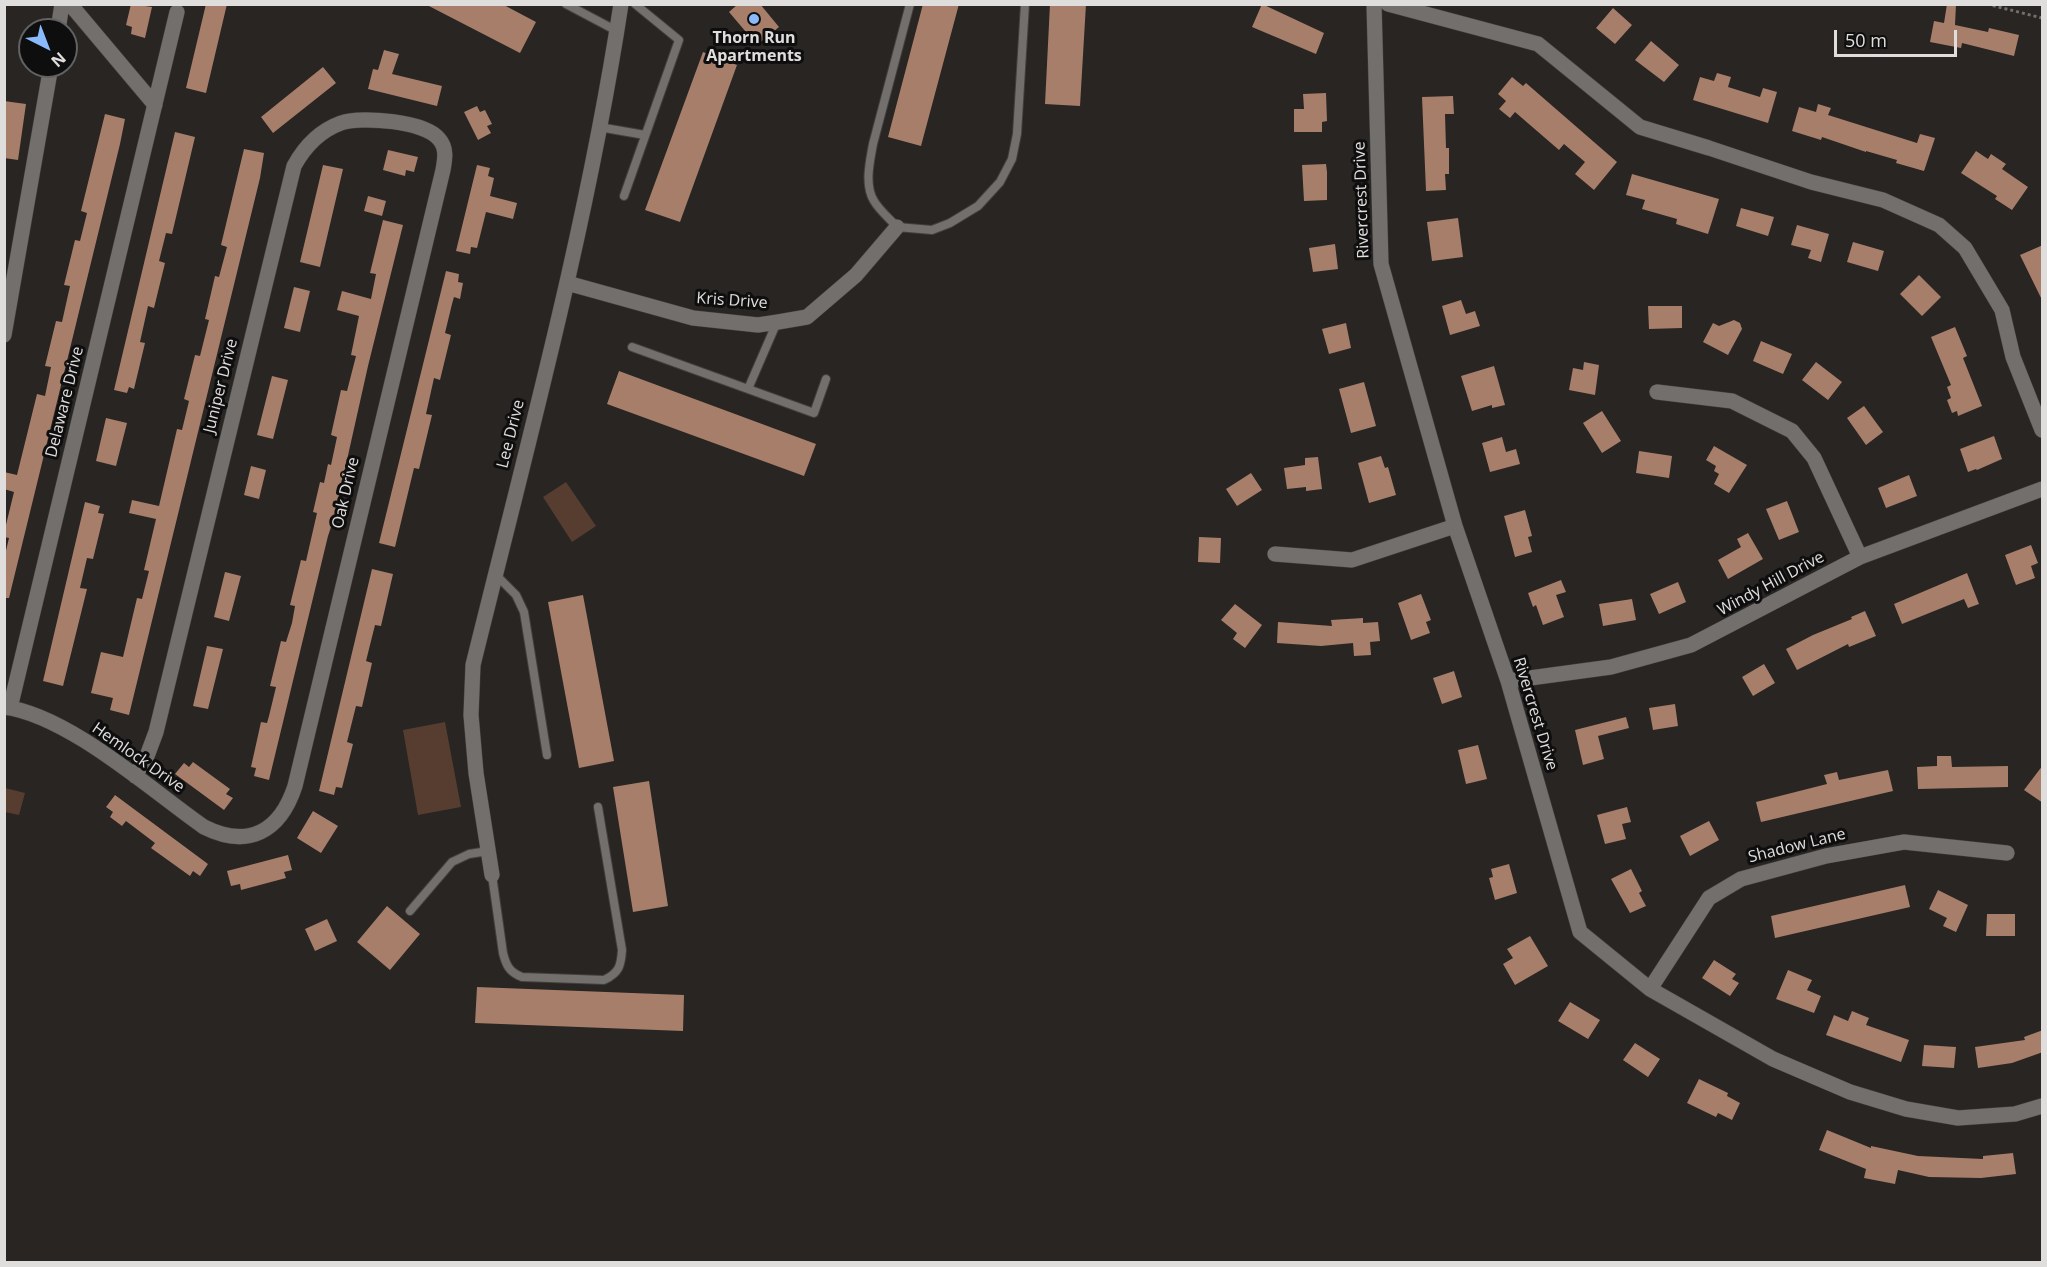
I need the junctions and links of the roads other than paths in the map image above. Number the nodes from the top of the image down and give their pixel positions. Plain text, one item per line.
1 (70, 4) edge
2 (566, 4) edge
3 (621, 4) edge
4 (635, 4) edge
5 (910, 4) edge
6 (1025, 4) edge
7 (1374, 4) edge
8 (1388, 4) edge
9 (177, 12) dead end
10 (617, 31) junction
11 (49, 78) edge
12 (155, 105) junction
13 (599, 127) junction
14 (645, 135) junction
15 (440, 139) joint
16 (624, 196) dead end
17 (897, 227) junction
18 (567, 283) junction
19 (778, 322) junction
20 (4, 335) edge
21 (632, 347) dead end
22 (826, 379) dead end
23 (748, 389) junction
24 (1657, 392) dead end
25 (2043, 430) edge
26 (2043, 489) edge
27 (1455, 526) junction
28 (1275, 554) dead end
29 (1860, 557) junction
30 (495, 574) junction
31 (1508, 681) junction
32 (7, 707) edge
33 (547, 754) dead end
34 (135, 776) junction
35 (598, 807) dead end
36 (249, 836) joint
37 (488, 851) junction
38 (2007, 853) dead end
39 (492, 875) joint
40 (410, 911) dead end
41 (1650, 989) junction
42 (2043, 1106) edge

1 - 12 street
2 - 10 lane
3 - 10 street, Lee Drive
4 - 14 lane
5 - 17 lane
6 - 17 lane
7 - 27 street, Rivercrest Drive
8 - 25 street
9 - 12 street, Delaware Drive
10 - 13 street, Lee Drive
11 - 20 street
12 - 32 street, Delaware Drive
13 - 14 lane
13 - 18 street, Lee Drive
14 - 16 lane
15 - 34 street, Juniper Drive
15 - 36 street, Oak Drive
17 - 19 street, Kris Drive
18 - 19 street, Kris Drive
18 - 30 street, Lee Drive
19 - 23 lane
21 - 23 lane
22 - 23 lane
24 - 29 street
26 - 29 street, Windy Hill Drive
27 - 28 street
27 - 31 street, Rivercrest Drive
29 - 31 street, Windy Hill Drive
30 - 33 lane
30 - 37 street, Lee Drive
31 - 41 street, Rivercrest Drive
32 - 34 street, Hemlock Drive
34 - 36 street, Hemlock Drive
35 - 39 lane
37 - 39 street, Lee Drive
37 - 40 lane
38 - 41 street, Shadow Lane
41 - 42 street, Rivercrest Drive

